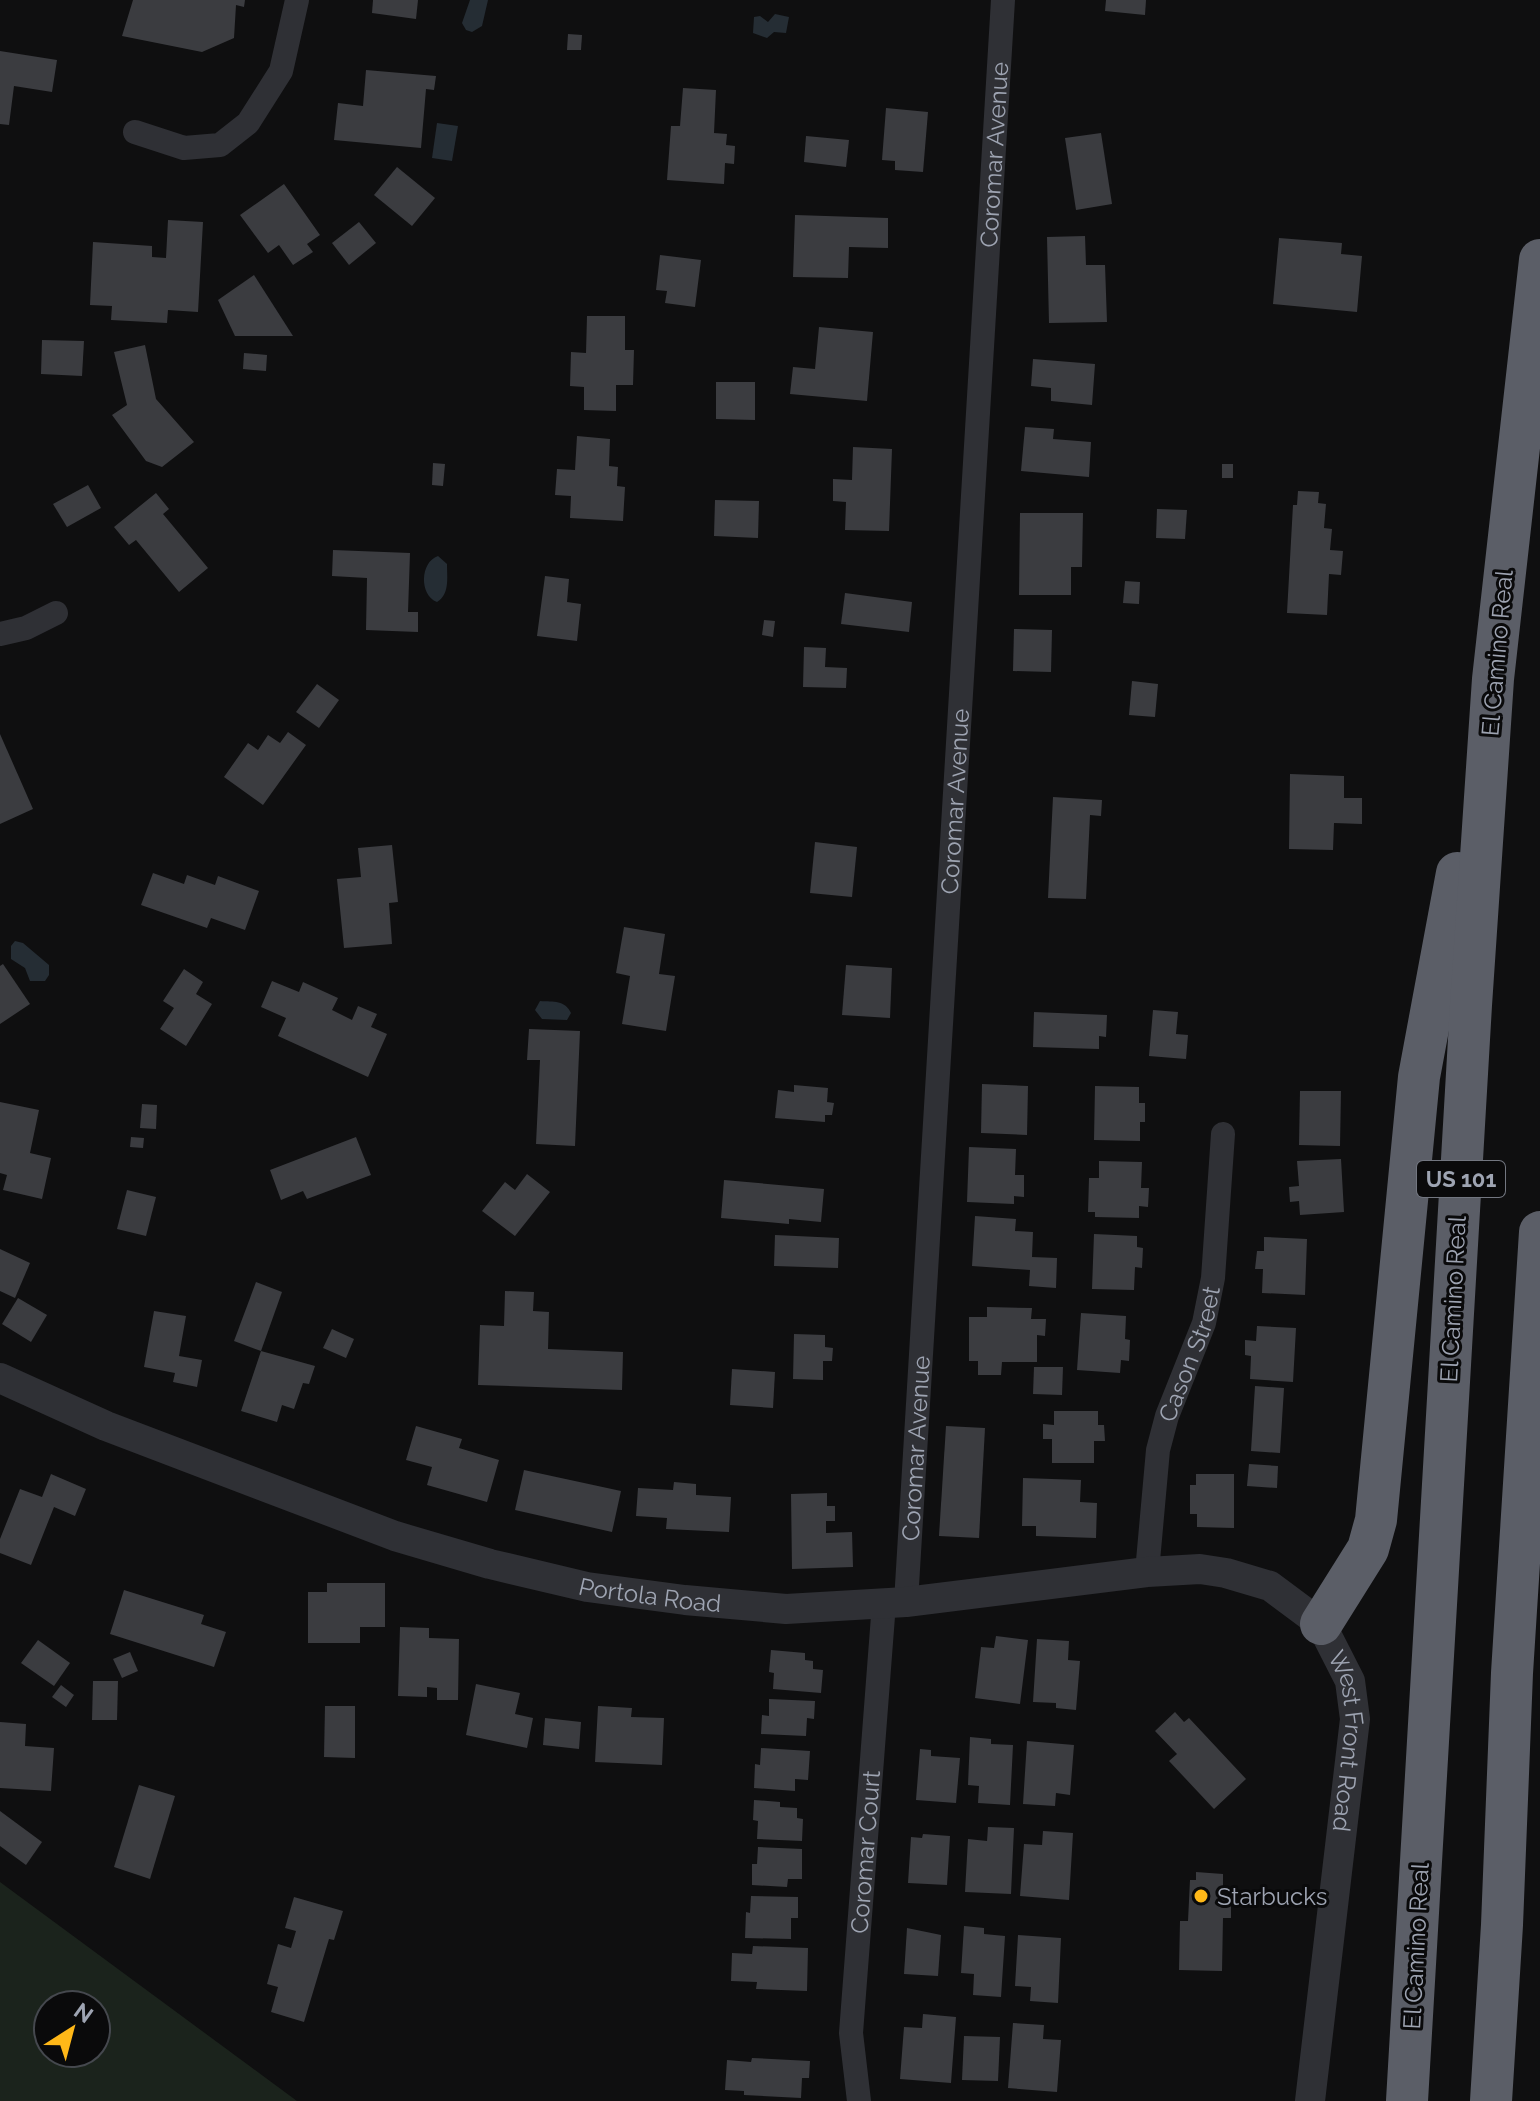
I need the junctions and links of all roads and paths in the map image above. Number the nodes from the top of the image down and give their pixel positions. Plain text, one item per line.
1 (297, 0) edge
2 (1003, 0) edge
3 (135, 132) dead end
4 (1540, 260) edge
5 (56, 613) dead end
6 (0, 634) edge
7 (1493, 679) junction
8 (1223, 1134) dead end
9 (1540, 1232) edge
10 (0, 1378) edge
11 (1147, 1572) junction
12 (895, 1602) junction
13 (1321, 1624) junction
14 (1502, 1925) junction
15 (859, 2101) edge
16 (1310, 2101) edge
17 (1407, 2101) edge
18 (1491, 2101) edge
19 (1508, 2101) edge

1 - 3 street
2 - 12 street, Coromar Avenue
4 - 7 highway, El Camino Real / US 101
5 - 6 street
7 - 13 highway
7 - 17 highway, El Camino Real / US 101
8 - 11 street, Cason Street
9 - 14 highway
10 - 12 street, Portola Road
11 - 12 street, Portola Road
11 - 13 street, Portola Road
12 - 15 street, Coromar Court
13 - 16 street, West Front Road
14 - 18 highway
14 - 19 highway

